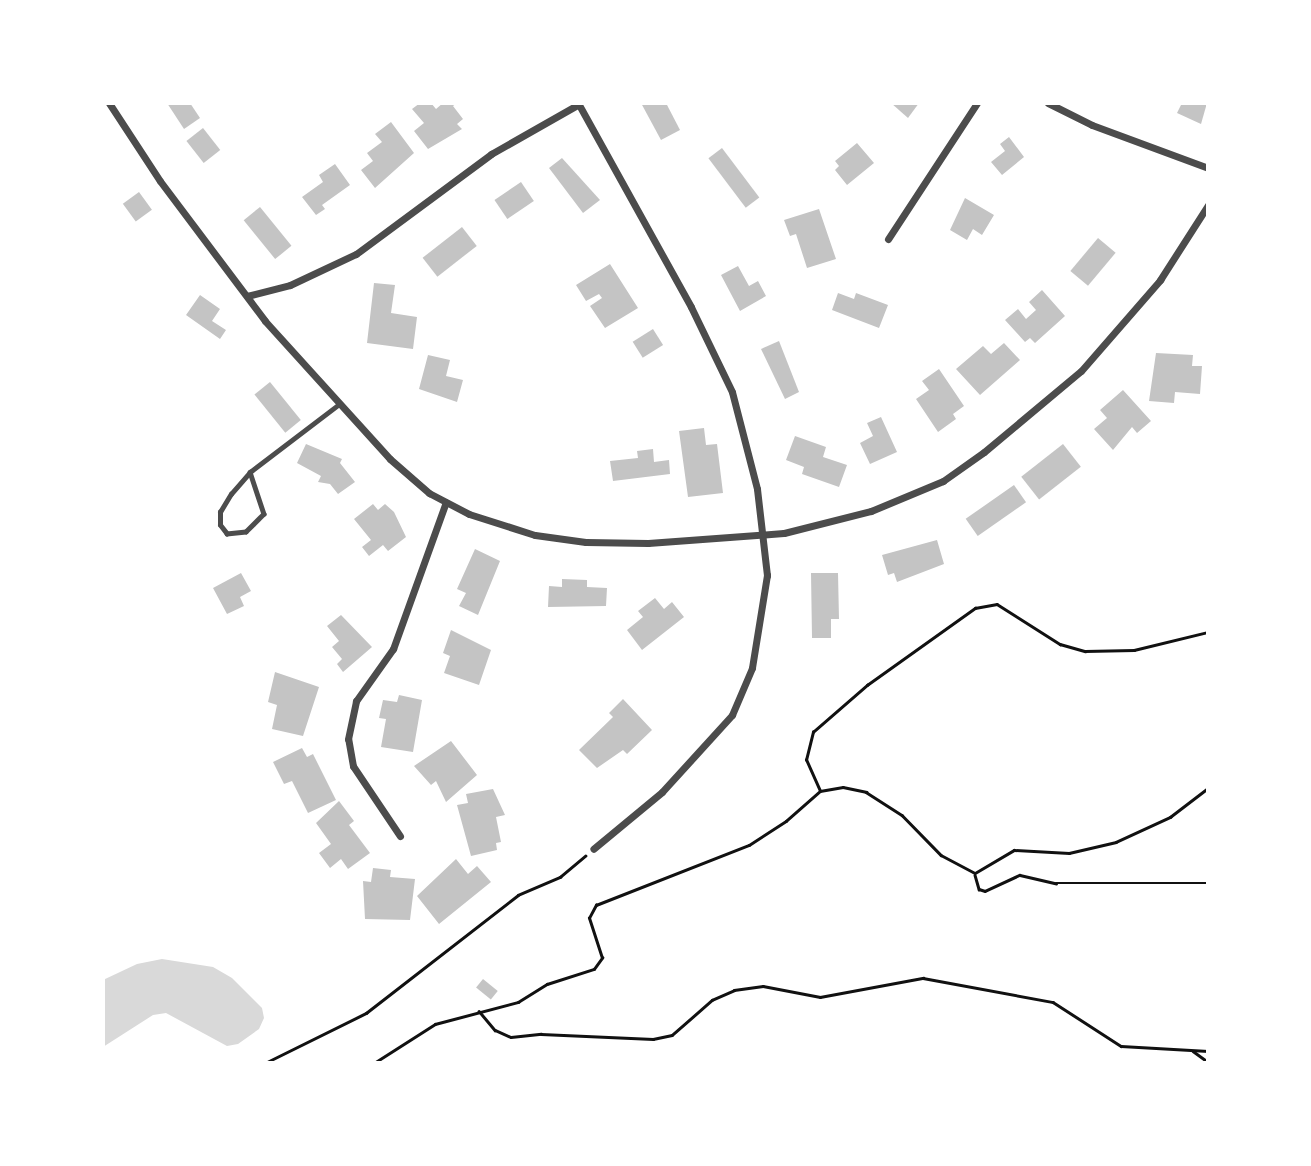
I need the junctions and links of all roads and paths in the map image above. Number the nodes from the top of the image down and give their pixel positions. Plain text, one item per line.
1 (109, 103) edge
2 (977, 103) edge
3 (1048, 103) edge
4 (578, 104) edge
5 (1208, 168) edge
6 (1208, 205) edge
7 (888, 239) dead end
8 (247, 296) junction
9 (338, 405) junction
10 (250, 472) junction
11 (446, 502) junction
12 (764, 535) junction
13 (1208, 632) edge
14 (1208, 788) edge
15 (820, 791) junction
16 (400, 835) dead end
17 (593, 849) joint
18 (975, 873) junction
19 (1208, 883) edge
20 (479, 1011) junction
21 (1194, 1051) junction
22 (1208, 1051) edge
23 (1208, 1062) edge
24 (265, 1063) edge
25 (373, 1063) edge

1 - 8 street
2 - 7 street
3 - 5 street
4 - 8 street
4 - 12 street
6 - 12 street
8 - 9 street
9 - 10 lane
9 - 11 street
10 - 10 lane
11 - 12 street
11 - 16 street
12 - 17 street
13 - 15 path
14 - 18 path
15 - 18 path
15 - 20 path
17 - 24 path
18 - 19 path
20 - 21 path
20 - 25 path
21 - 22 path
21 - 23 path

